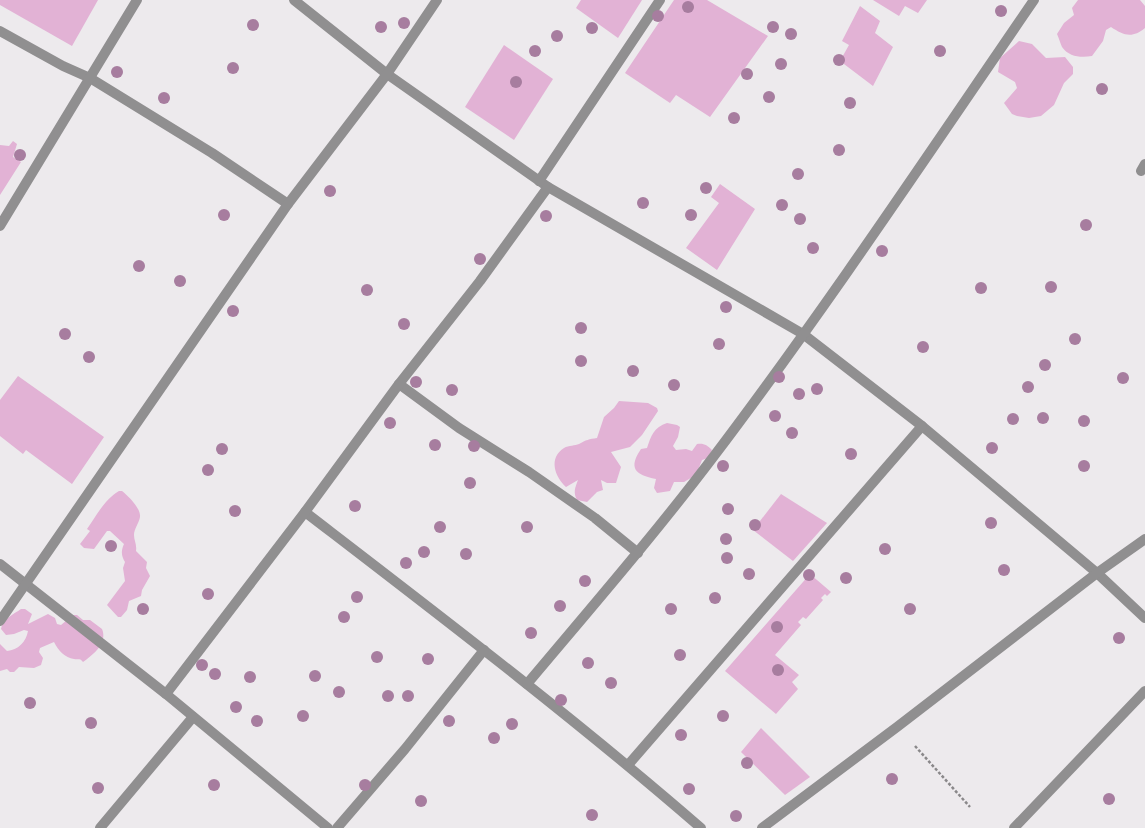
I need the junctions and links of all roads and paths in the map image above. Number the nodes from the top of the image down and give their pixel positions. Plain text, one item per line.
1 (137, 0) edge
2 (294, 0) edge
3 (437, 0) edge
4 (660, 0) edge
5 (1034, 0) edge
6 (0, 31) edge
7 (387, 74) junction
8 (90, 78) junction
9 (540, 181) junction
10 (548, 187) junction
11 (288, 204) junction
12 (0, 226) edge
13 (803, 334) junction
14 (399, 384) junction
15 (922, 426) junction
16 (305, 512) junction
17 (1145, 539) edge
18 (638, 553) junction
19 (0, 564) edge
20 (1097, 573) junction
21 (27, 584) junction
22 (1145, 618) edge
23 (0, 621) edge
24 (484, 650) junction
25 (527, 684) junction
26 (1145, 691) edge
27 (166, 694) junction
28 (193, 717) junction
29 (915, 746) dead end
30 (628, 765) junction
31 (970, 807) dead end
32 (100, 828) edge
33 (328, 828) edge
34 (337, 828) edge
35 (701, 828) edge
36 (762, 828) edge
37 (1014, 828) edge

1 - 8 street
2 - 7 street
3 - 7 street
4 - 9 street
5 - 13 street
6 - 8 street
7 - 9 street
7 - 11 street
8 - 11 street
8 - 12 street
9 - 10 street
10 - 13 street
10 - 14 street
11 - 21 street
13 - 15 street
13 - 18 street
14 - 16 street
14 - 18 street
15 - 20 street
15 - 30 street
16 - 24 street
16 - 27 street
17 - 20 street
18 - 25 street
19 - 21 street
20 - 22 street
20 - 36 street
21 - 23 street
21 - 27 street
24 - 25 street
24 - 34 street
25 - 30 street
26 - 37 street
27 - 28 street
28 - 32 street
28 - 33 street
29 - 31 path
30 - 35 street

